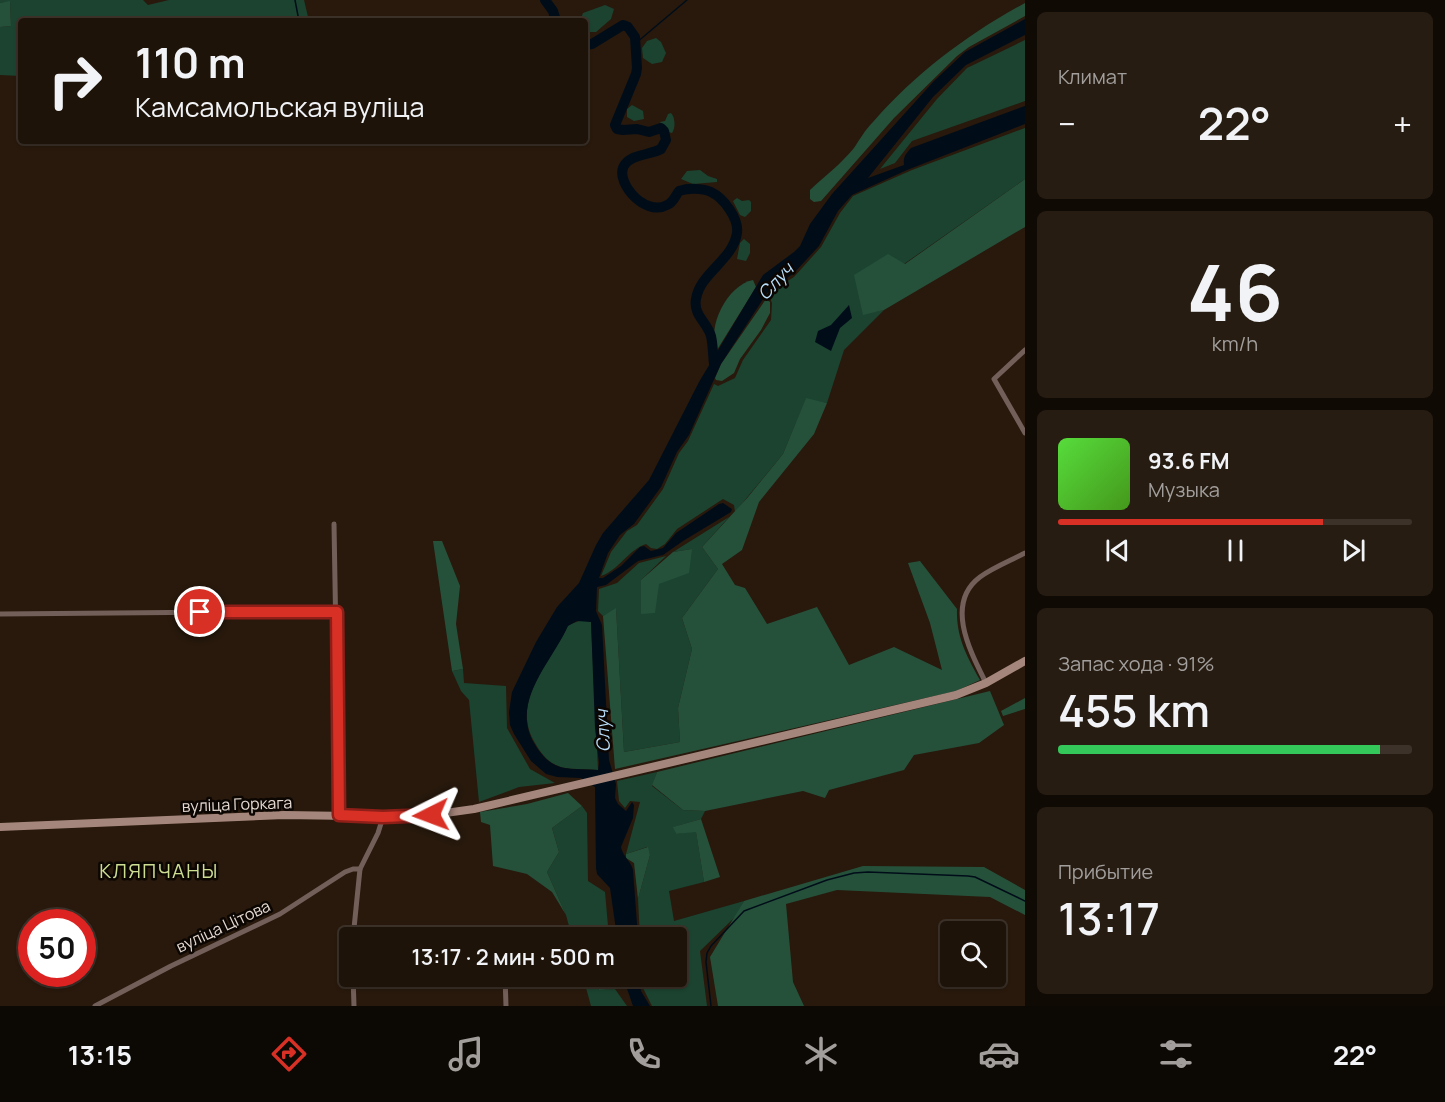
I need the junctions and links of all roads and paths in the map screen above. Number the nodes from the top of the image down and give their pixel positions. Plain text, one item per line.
1 (1025, 350) edge
2 (1025, 433) edge
3 (334, 524) dead end
4 (1025, 553) edge
5 (337, 612) junction
6 (0, 614) edge
7 (1025, 661) edge
8 (986, 683) junction
9 (339, 815) junction
10 (383, 817) junction
11 (0, 827) edge
12 (360, 869) junction
13 (354, 927) edge
14 (353, 987) edge
15 (505, 987) edge
16 (94, 1006) edge
17 (354, 1006) edge
18 (506, 1006) edge

1 - 2 street
3 - 5 street
4 - 8 street
5 - 6 street
5 - 9 street
7 - 8 main road, вуліца Горкага
8 - 10 main road, вуліца Горкага
9 - 10 main road, вуліца Горкага
9 - 11 main road, вуліца Горкага
10 - 12 street
12 - 13 street
12 - 16 street, вуліца Цітова
14 - 17 street
15 - 18 street

